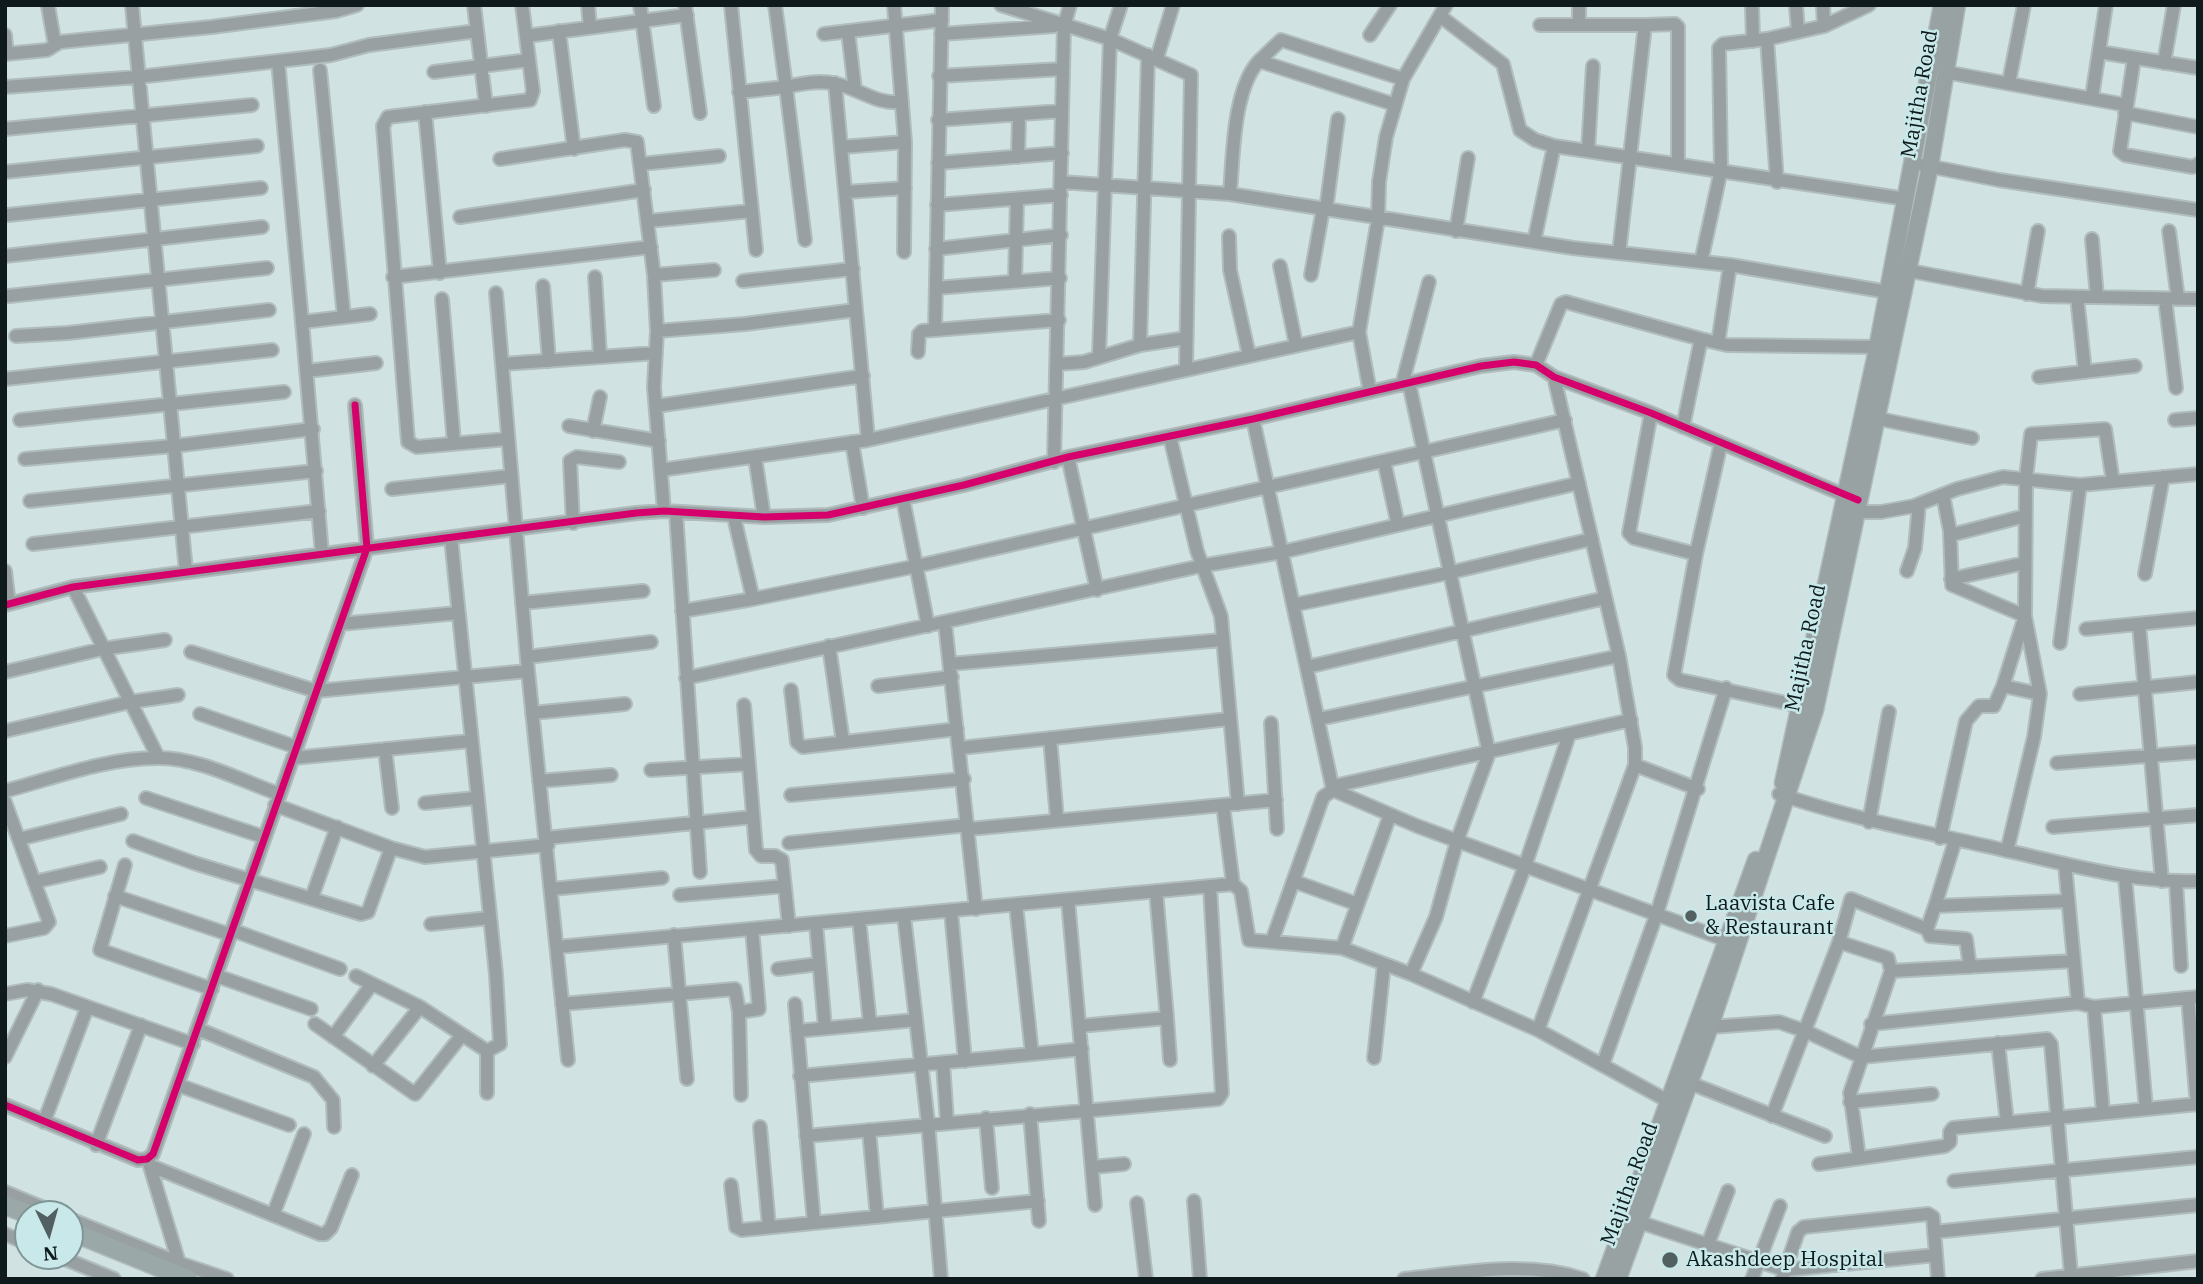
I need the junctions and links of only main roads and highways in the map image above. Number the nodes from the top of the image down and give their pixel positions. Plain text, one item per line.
1 (1942, 5) edge
2 (1957, 5) edge
3 (1900, 270) junction
4 (1869, 417) junction
5 (1850, 505) junction
6 (1784, 796) junction
7 (1683, 1080) junction
8 (1633, 1220) junction
9 (84, 1236) edge
10 (84, 1250) edge
11 (184, 1271) edge
12 (1614, 1276) edge
13 (158, 1279) edge

1 - 3 main road, Majitha Road
2 - 3 main road, Majitha Road
3 - 4 main road, Majitha Road
3 - 4 main road, Majitha Road
4 - 5 main road, Majitha Road
5 - 6 main road, Majitha Road
5 - 6 main road, Majitha Road
6 - 7 main road, Majitha Road
6 - 7 main road, Majitha Road
7 - 8 main road, Majitha Road
7 - 8 main road, Majitha Road
8 - 12 main road, Majitha Road
9 - 11 highway
10 - 13 highway

